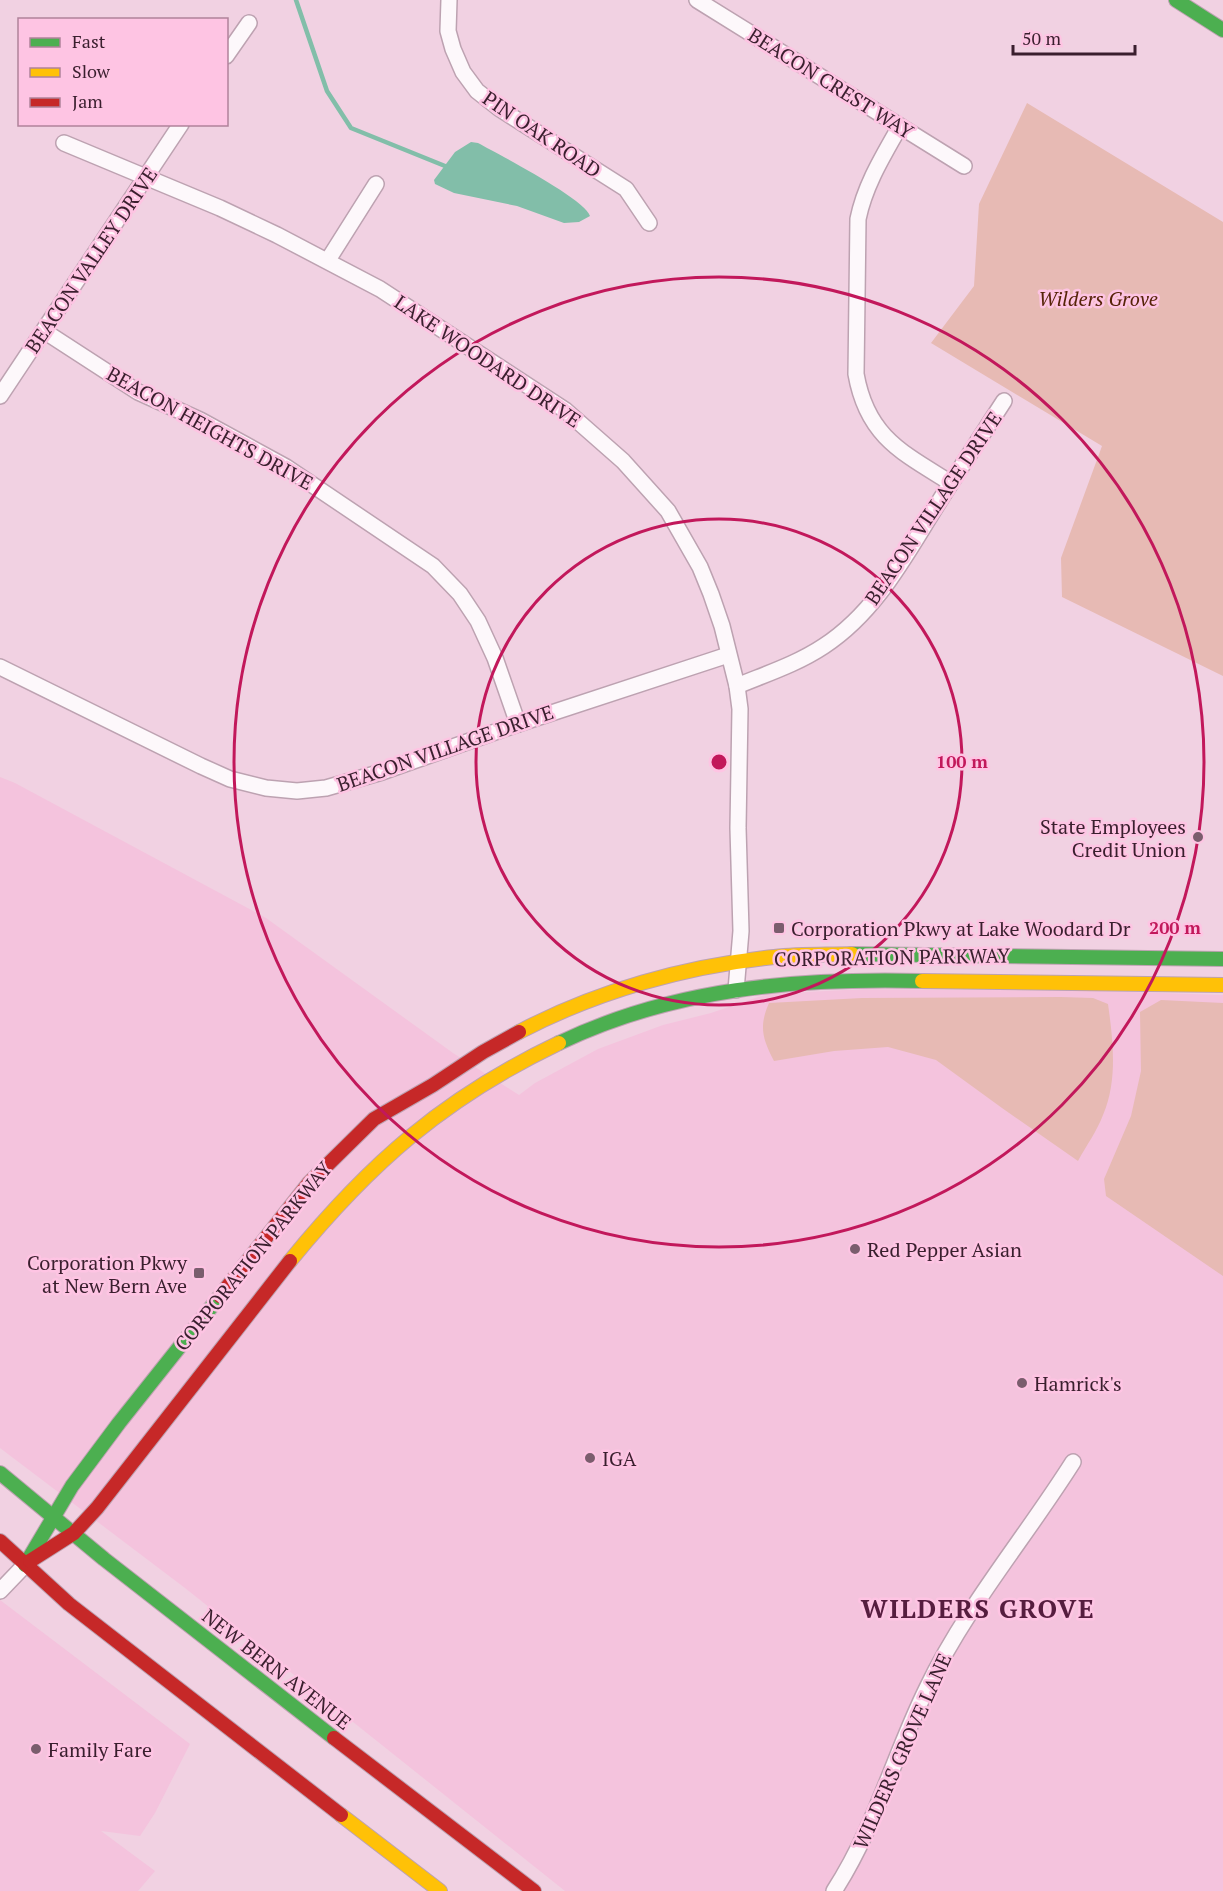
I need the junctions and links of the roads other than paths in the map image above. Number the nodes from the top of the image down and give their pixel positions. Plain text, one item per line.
1 (449, 0) edge
2 (697, 0) edge
3 (1176, 0) edge
4 (249, 23) dead end
5 (1223, 30) edge
6 (228, 53) edge
7 (180, 126) edge
8 (900, 126) junction
9 (64, 143) dead end
10 (964, 166) dead end
11 (146, 178) junction
12 (376, 184) dead end
13 (649, 223) dead end
14 (328, 260) junction
15 (44, 331) junction
16 (0, 396) edge
17 (1004, 401) dead end
18 (951, 483) junction
19 (728, 655) junction
20 (0, 667) edge
21 (737, 686) junction
22 (518, 724) junction
23 (1223, 959) edge
24 (739, 962) junction
25 (1223, 985) edge
26 (736, 990) junction
27 (1073, 1462) dead end
28 (0, 1473) edge
29 (54, 1516) junction
30 (74, 1533) junction
31 (0, 1541) edge
32 (25, 1565) junction
33 (0, 1591) edge
34 (440, 1891) edge
35 (534, 1891) edge
36 (834, 1891) edge

1 - 13 street, PIN OAK ROAD
2 - 8 street, BEACON CREST WAY
3 - 5 main road
4 - 6 street
7 - 11 street, BEACON VALLEY DRIVE
8 - 10 street, BEACON CREST WAY
8 - 18 street
9 - 11 street, LAKE WOODARD DRIVE
11 - 14 street, LAKE WOODARD DRIVE
11 - 15 street, BEACON VALLEY DRIVE
12 - 14 street
14 - 19 street, LAKE WOODARD DRIVE
15 - 16 street, BEACON VALLEY DRIVE
15 - 22 street, BEACON HEIGHTS DRIVE
17 - 18 street, BEACON VILLAGE DRIVE
18 - 21 street, BEACON VILLAGE DRIVE
19 - 21 street, LAKE WOODARD DRIVE
19 - 22 street, BEACON VILLAGE DRIVE
20 - 22 street, BEACON VILLAGE DRIVE
21 - 24 street, LAKE WOODARD DRIVE
23 - 24 main road, CORPORATION PARKWAY
24 - 26 street, LAKE WOODARD DRIVE
24 - 29 main road, CORPORATION PARKWAY
25 - 26 main road, CORPORATION PARKWAY
26 - 30 main road, CORPORATION PARKWAY
27 - 36 street, WILDERS GROVE LANE
28 - 29 main road, NEW BERN AVENUE
29 - 30 main road, NEW BERN AVENUE
29 - 32 main road, CORPORATION PARKWAY
30 - 32 main road, CORPORATION PARKWAY
30 - 35 main road, NEW BERN AVENUE
31 - 32 main road
32 - 33 street, CORPORATION PARKWAY
32 - 34 main road

